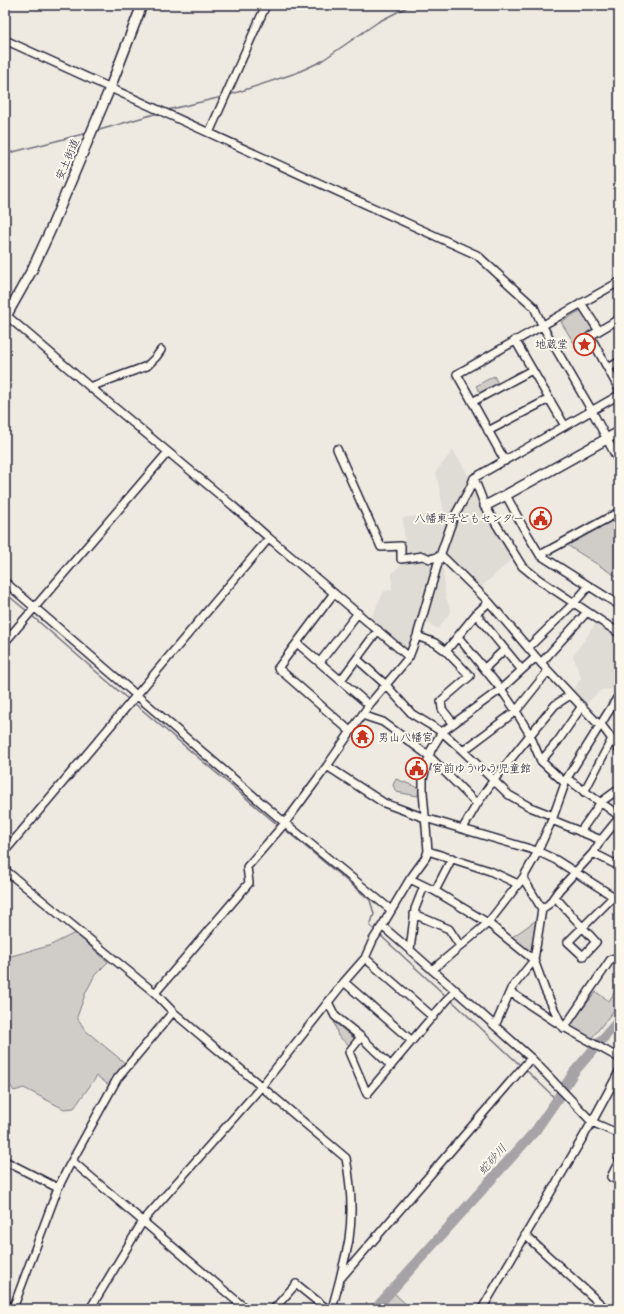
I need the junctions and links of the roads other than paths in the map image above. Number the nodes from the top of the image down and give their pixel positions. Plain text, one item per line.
1 (142, 5) edge
2 (266, 5) edge
3 (5, 40) edge
4 (110, 88) junction
5 (209, 133) junction
6 (619, 282) edge
7 (582, 303) junction
8 (6, 316) edge
9 (619, 319) edge
10 (542, 325) junction
11 (598, 331) junction
12 (515, 340) junction
13 (161, 350) dead end
14 (619, 362) edge
15 (608, 368) junction
16 (532, 370) junction
17 (90, 387) junction
18 (619, 389) edge
19 (619, 395) edge
20 (549, 399) junction
21 (472, 402) junction
22 (592, 411) junction
23 (565, 426) junction
24 (488, 431) junction
25 (619, 432) edge
26 (607, 439) junction
27 (337, 449) dead end
28 (168, 452) junction
29 (505, 460) junction
30 (619, 462) edge
31 (474, 478) junction
32 (506, 495) junction
33 (485, 506) junction
34 (619, 512) edge
35 (269, 538) junction
36 (540, 555) junction
37 (440, 556) junction
38 (5, 582) edge
39 (589, 586) junction
40 (334, 593) junction
41 (489, 602) junction
42 (574, 603) junction
43 (619, 605) edge
44 (35, 606) junction
45 (587, 612) junction
46 (358, 613) junction
47 (476, 614) junction
48 (378, 630) junction
49 (619, 633) edge
50 (417, 636) junction
51 (458, 637) junction
52 (5, 642) edge
53 (297, 643) junction
54 (528, 648) junction
55 (504, 650) junction
56 (446, 651) junction
57 (409, 657) junction
58 (536, 657) junction
59 (357, 658) junction
60 (320, 662) junction
61 (541, 663) junction
62 (485, 668) junction
63 (521, 669) junction
64 (548, 671) junction
65 (341, 680) junction
66 (386, 685) junction
67 (501, 689) junction
68 (570, 694) junction
69 (619, 695) edge
70 (136, 696) junction
71 (369, 705) junction
72 (582, 706) junction
73 (516, 711) junction
74 (362, 715) junction
75 (453, 723) junction
76 (599, 725) junction
77 (350, 731) junction
78 (442, 732) junction
79 (530, 735) junction
80 (612, 739) junction
81 (619, 749) edge
82 (463, 751) junction
83 (429, 756) junction
84 (541, 761) junction
85 (327, 766) junction
86 (566, 780) junction
87 (493, 781) junction
88 (619, 789) edge
89 (584, 792) junction
90 (602, 802) junction
91 (477, 804) junction
92 (619, 817) edge
93 (425, 818) junction
94 (552, 818) junction
95 (285, 823) junction
96 (463, 828) junction
97 (580, 832) junction
98 (601, 840) junction
99 (428, 851) junction
100 (538, 851) junction
101 (5, 852) edge
102 (593, 853) junction
103 (452, 858) junction
104 (619, 866) edge
105 (5, 870) edge
106 (576, 872) junction
107 (523, 878) junction
108 (410, 879) junction
109 (518, 884) junction
110 (424, 886) junction
111 (435, 891) junction
112 (555, 897) junction
113 (616, 898) edge
114 (542, 909) junction
115 (391, 910) junction
116 (414, 914) junction
117 (488, 923) junction
118 (382, 926) junction
119 (460, 946) junction
120 (410, 950) junction
121 (619, 957) edge
122 (365, 958) junction
123 (534, 960) junction
124 (432, 970) junction
125 (344, 982) junction
126 (456, 990) junction
127 (510, 992) junction
128 (155, 993) junction
129 (328, 1002) junction
130 (173, 1012) junction
131 (433, 1017) junction
132 (495, 1026) junction
133 (563, 1027) junction
134 (361, 1038) junction
135 (412, 1041) junction
136 (531, 1058) junction
137 (619, 1058) edge
138 (390, 1066) junction
139 (619, 1072) edge
140 (261, 1087) junction
141 (592, 1122) junction
142 (619, 1134) edge
143 (72, 1160) junction
144 (5, 1161) edge
145 (619, 1161) edge
146 (619, 1181) edge
147 (58, 1188) junction
148 (143, 1222) junction
149 (525, 1235) junction
150 (340, 1278) junction
151 (93, 1308) edge
152 (11, 1309) edge
153 (246, 1309) edge
154 (274, 1309) edge
155 (327, 1309) edge
156 (332, 1309) edge
157 (482, 1309) edge
158 (606, 1309) edge

1 - 4 main road, 安土街道
2 - 5 street
3 - 4 street
4 - 5 street
4 - 8 main road, 安土街道
5 - 10 street
6 - 7 street
7 - 10 street
7 - 11 street
8 - 17 street
9 - 11 street
10 - 12 street
10 - 22 street
11 - 15 street
12 - 16 street
12 - 21 street
13 - 17 street
14 - 15 street
15 - 18 street
16 - 20 street
16 - 21 street
17 - 28 street
19 - 22 street
20 - 23 street
20 - 24 street
21 - 24 street
22 - 23 street
22 - 26 street
23 - 29 street
24 - 29 street
25 - 26 main road
26 - 30 street
26 - 32 main road
27 - 37 street
28 - 35 street
28 - 44 street
29 - 31 street
31 - 33 street
31 - 37 street
32 - 33 main road
32 - 36 street
33 - 42 street
34 - 36 street
35 - 40 street
35 - 70 street
36 - 39 street
37 - 41 street
37 - 50 street
38 - 44 street
39 - 42 street
39 - 43 street
40 - 46 street
40 - 53 street
41 - 47 street
41 - 54 street
42 - 45 street
42 - 54 street
44 - 52 street
44 - 70 street
45 - 49 street
45 - 61 street
46 - 48 street
46 - 60 street
47 - 51 street
47 - 55 street
48 - 57 street
48 - 59 street
50 - 56 street
50 - 57 street
51 - 56 street
51 - 62 street
53 - 60 street
53 - 77 street
54 - 58 street
55 - 62 street
55 - 63 street
56 - 75 street
57 - 66 street
58 - 61 street
58 - 63 street
59 - 65 street
59 - 66 street
60 - 65 street
61 - 64 street
62 - 67 street
63 - 67 street
64 - 68 street
64 - 73 street
65 - 71 street
66 - 71 street
66 - 78 street
67 - 73 street
67 - 75 street
68 - 72 street
68 - 79 street
69 - 76 street
70 - 95 street
70 - 101 street
71 - 74 street
72 - 76 street
72 - 84 street
73 - 79 street
73 - 82 street
74 - 77 street
74 - 83 street
75 - 78 street
76 - 80 street
76 - 86 street
77 - 85 street
78 - 82 street
78 - 83 street
79 - 84 street
79 - 87 street
80 - 81 street
80 - 89 street
82 - 87 street
83 - 91 street
83 - 93 street
84 - 86 street
85 - 93 street
85 - 95 street
86 - 89 street
86 - 94 street
87 - 91 street
87 - 94 street
88 - 90 street
89 - 90 street
90 - 92 street
90 - 97 street
91 - 96 street
92 - 98 street
93 - 96 street
93 - 99 street
94 - 97 street
94 - 100 street
95 - 115 street
95 - 128 street
96 - 100 street
97 - 98 street
98 - 102 street
99 - 103 street
99 - 108 street
100 - 106 street
100 - 107 street
102 - 104 street
102 - 106 street
103 - 109 street
103 - 111 street
105 - 128 street
106 - 112 street
106 - 113 street
107 - 109 street
107 - 114 street
108 - 110 street
108 - 115 street
109 - 117 street
110 - 111 street
110 - 116 street
111 - 117 street
112 - 113 street
112 - 114 street
114 - 123 street
115 - 118 street
116 - 119 street
116 - 120 street
117 - 119 street
117 - 123 street
118 - 120 street
118 - 122 street
119 - 124 street
120 - 124 street
121 - 133 street
122 - 125 street
122 - 131 street
123 - 127 street
123 - 133 street
124 - 126 street
125 - 129 street
125 - 135 street
126 - 131 street
126 - 132 street
127 - 132 street
127 - 133 street
128 - 130 street
129 - 134 street
129 - 140 street
130 - 140 street
130 - 143 street
131 - 135 street
132 - 136 street
133 - 137 street
134 - 138 street
134 - 138 street
135 - 138 street
136 - 141 street
136 - 150 street
139 - 141 street
140 - 148 street
140 - 150 street
141 - 142 street
141 - 149 street
143 - 147 street
143 - 148 street
144 - 147 street
145 - 146 street
147 - 152 street
148 - 151 street
148 - 153 street
149 - 157 street
149 - 158 street
150 - 156 street
154 - 155 street

